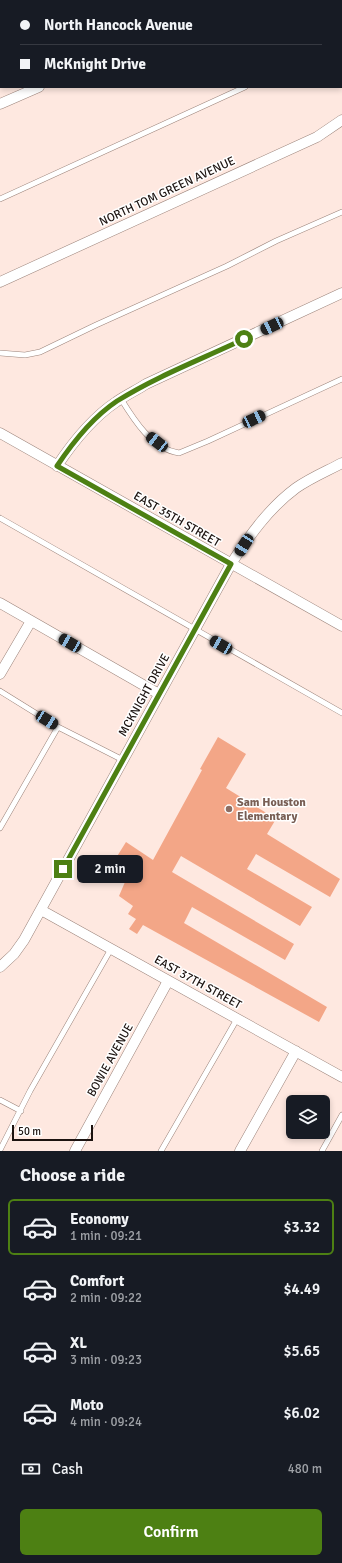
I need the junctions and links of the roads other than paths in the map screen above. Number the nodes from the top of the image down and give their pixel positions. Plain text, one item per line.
1 (37, 88) edge
2 (243, 88) edge
3 (0, 104) edge
4 (342, 120) edge
5 (0, 199) edge
6 (342, 212) edge
7 (0, 282) edge
8 (342, 293) edge
9 (0, 353) edge
10 (342, 379) edge
11 (121, 399) junction
12 (0, 434) edge
13 (342, 463) edge
14 (57, 466) junction
15 (0, 518) edge
16 (231, 564) junction
17 (0, 603) edge
18 (31, 621) junction
19 (342, 626) edge
20 (194, 630) junction
21 (0, 674) edge
22 (0, 691) edge
23 (159, 694) junction
24 (342, 713) edge
25 (58, 727) junction
26 (123, 760) junction
27 (0, 828) edge
28 (40, 910) junction
29 (111, 949) junction
30 (0, 967) edge
31 (168, 981) junction
32 (236, 1019) junction
33 (296, 1051) junction
34 (342, 1077) edge
35 (0, 1100) edge
36 (21, 1111) junction
37 (342, 1115) edge
38 (0, 1150) edge
39 (75, 1151) edge
40 (161, 1151) edge
41 (240, 1151) edge
42 (322, 1151) edge

1 - 3 street
2 - 5 lane
4 - 7 street, NORTH TOM GREEN AVENUE
6 - 9 lane
8 - 11 street
10 - 11 lane
11 - 14 street
12 - 14 street, EAST 35TH STREET
13 - 16 street, MCKNIGHT DRIVE
14 - 16 street, EAST 35TH STREET
15 - 20 lane
16 - 19 street, EAST 35TH STREET
16 - 20 street, MCKNIGHT DRIVE
17 - 18 street
18 - 21 street
18 - 23 street
20 - 23 street, MCKNIGHT DRIVE
20 - 24 lane
22 - 25 lane
23 - 26 street, MCKNIGHT DRIVE
25 - 26 lane
25 - 27 lane
26 - 28 street, MCKNIGHT DRIVE
28 - 29 street, EAST 37TH STREET
28 - 30 street, MCKNIGHT DRIVE
29 - 31 street, EAST 37TH STREET
29 - 36 lane
31 - 32 street, EAST 37TH STREET
31 - 39 street, BOWIE AVENUE
32 - 33 street, EAST 37TH STREET
32 - 40 lane
33 - 34 street, EAST 37TH STREET
33 - 41 street
35 - 36 lane
36 - 38 lane
37 - 42 lane

